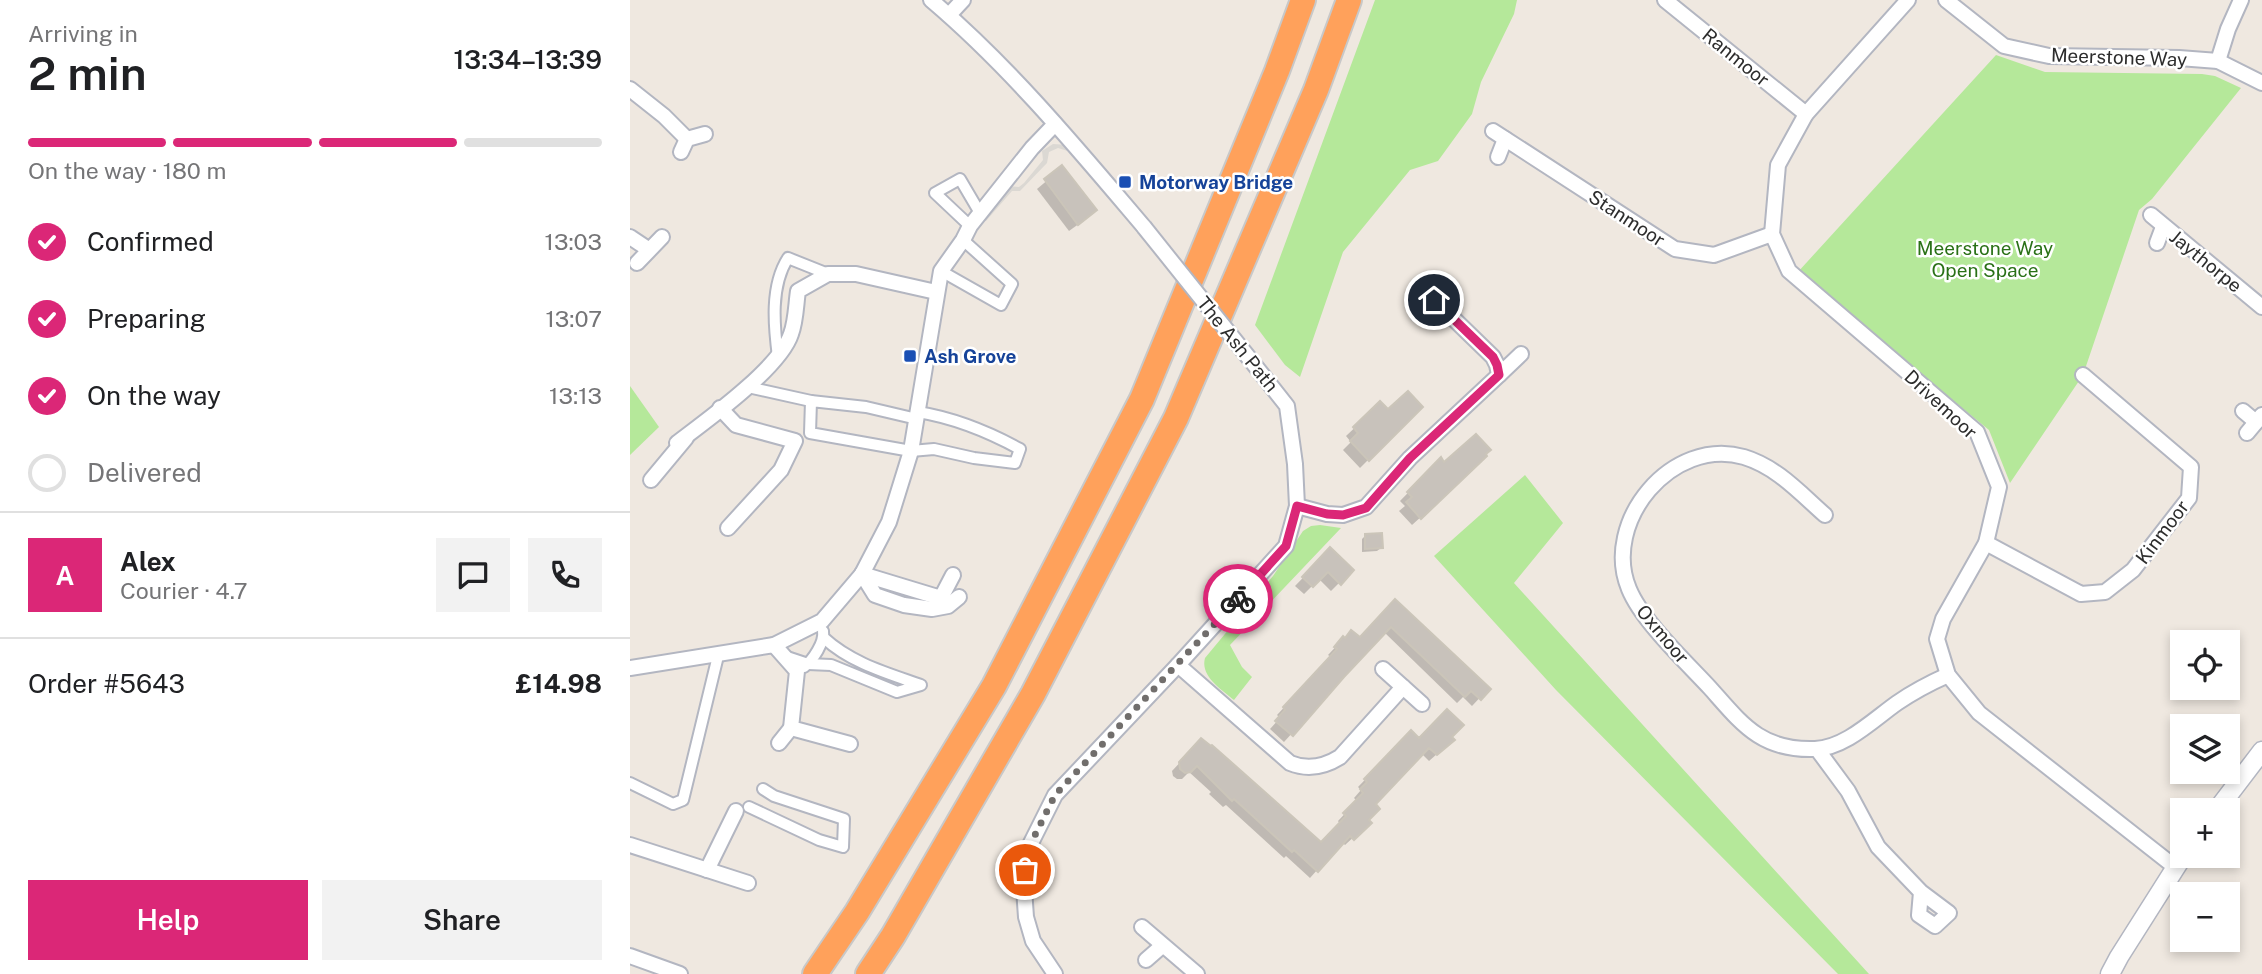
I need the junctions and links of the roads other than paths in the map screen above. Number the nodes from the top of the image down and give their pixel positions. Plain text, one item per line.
1 (931, 0) edge
2 (963, 0) edge
3 (1303, 0) edge
4 (1349, 0) edge
5 (1665, 0) edge
6 (1908, 0) edge
7 (1946, 0) edge
8 (2241, 0) edge
9 (948, 15) junction
10 (2218, 61) junction
11 (2262, 83) edge
12 (630, 89) edge
13 (1806, 114) junction
14 (1055, 124) junction
15 (705, 134) dead end
16 (1498, 157) dead end
17 (980, 213) junction
18 (2151, 215) dead end
19 (970, 226) junction
20 (2163, 227) junction
21 (1772, 234) junction
22 (630, 237) edge
23 (662, 237) dead end
24 (963, 240) junction
25 (2157, 243) dead end
26 (648, 250) junction
27 (637, 263) dead end
28 (941, 271) junction
29 (828, 274) junction
30 (936, 292) junction
31 (2262, 307) edge
32 (1418, 314) dead end
33 (1521, 354) dead end
34 (778, 357) junction
35 (1499, 375) junction
36 (2083, 375) dead end
37 (748, 387) junction
38 (811, 401) junction
39 (720, 408) junction
40 (2243, 411) dead end
41 (917, 416) junction
42 (2255, 423) edge
43 (691, 432) junction
44 (677, 443) dead end
45 (911, 451) junction
46 (651, 480) dead end
47 (1297, 506) junction
48 (1825, 516) dead end
49 (728, 528) dead end
50 (1986, 543) junction
51 (862, 574) junction
52 (953, 575) dead end
53 (959, 597) dead end
54 (822, 621) junction
55 (824, 638) junction
56 (779, 650) junction
57 (717, 660) dead end
58 (1178, 665) junction
59 (630, 667) edge
60 (803, 667) junction
61 (1383, 669) dead end
62 (1948, 675) junction
63 (1403, 687) junction
64 (1422, 704) dead end
65 (791, 727) junction
66 (779, 743) dead end
67 (850, 744) dead end
68 (1817, 749) junction
69 (2262, 751) edge
70 (630, 783) edge
71 (763, 789) dead end
72 (2226, 798) edge
73 (743, 809) joint
74 (630, 845) edge
75 (2170, 854) edge
76 (2175, 868) edge
77 (707, 870) junction
78 (748, 883) dead end
79 (1921, 892) dead end
80 (1142, 927) dead end
81 (1162, 946) junction
82 (630, 956) edge
83 (1146, 960) dead end
84 (680, 974) edge
85 (815, 974) edge
86 (868, 974) edge
87 (1055, 974) edge
88 (1198, 974) edge
89 (2110, 974) edge

1 - 9 street, The Ash Path
2 - 9 street
3 - 85 highway
4 - 86 highway
5 - 13 street, Ranmoor
6 - 13 street, Drivemoor
7 - 10 street, Meerstone Way
8 - 10 street
9 - 14 street, The Ash Path
10 - 11 street, Meerstone Way
12 - 15 street
13 - 21 street, Drivemoor
14 - 17 street
14 - 47 street, The Ash Path, bridge
16 - 21 street, Stanmoor
17 - 19 street
17 - 19 street
18 - 20 street, Jaythorpe
19 - 24 street
20 - 25 street
20 - 31 street, Jaythorpe
21 - 50 street, Drivemoor
22 - 26 street
23 - 26 street
24 - 28 street
24 - 28 street
26 - 27 street
28 - 30 street
29 - 30 street
29 - 34 street
29 - 34 street
30 - 41 street
32 - 35 street
33 - 35 street
34 - 37 street
35 - 47 street
36 - 50 street, Kinmoor
37 - 38 street
37 - 39 street
38 - 41 street
38 - 45 street
39 - 43 street
39 - 49 street
40 - 42 street
41 - 45 street
41 - 45 street
43 - 44 street
43 - 46 street
45 - 51 street
47 - 58 street, The Ash Path
48 - 68 street, Oxmoor
50 - 62 street, Drivemoor
51 - 52 street
51 - 53 street
51 - 54 street
54 - 55 street
54 - 56 street
55 - 60 street
55 - 60 street
56 - 59 street
56 - 60 street
57 - 70 street
58 - 63 street
58 - 87 street, The Ash Path
60 - 65 street
61 - 63 street
62 - 68 street, Oxmoor
62 - 75 street, Drivemoor
63 - 64 street
65 - 66 street
65 - 67 street
68 - 79 street
69 - 72 street
71 - 73 street
73 - 77 street
74 - 77 street
76 - 89 street
77 - 78 street
80 - 81 street
81 - 83 street
81 - 88 street
82 - 84 street

